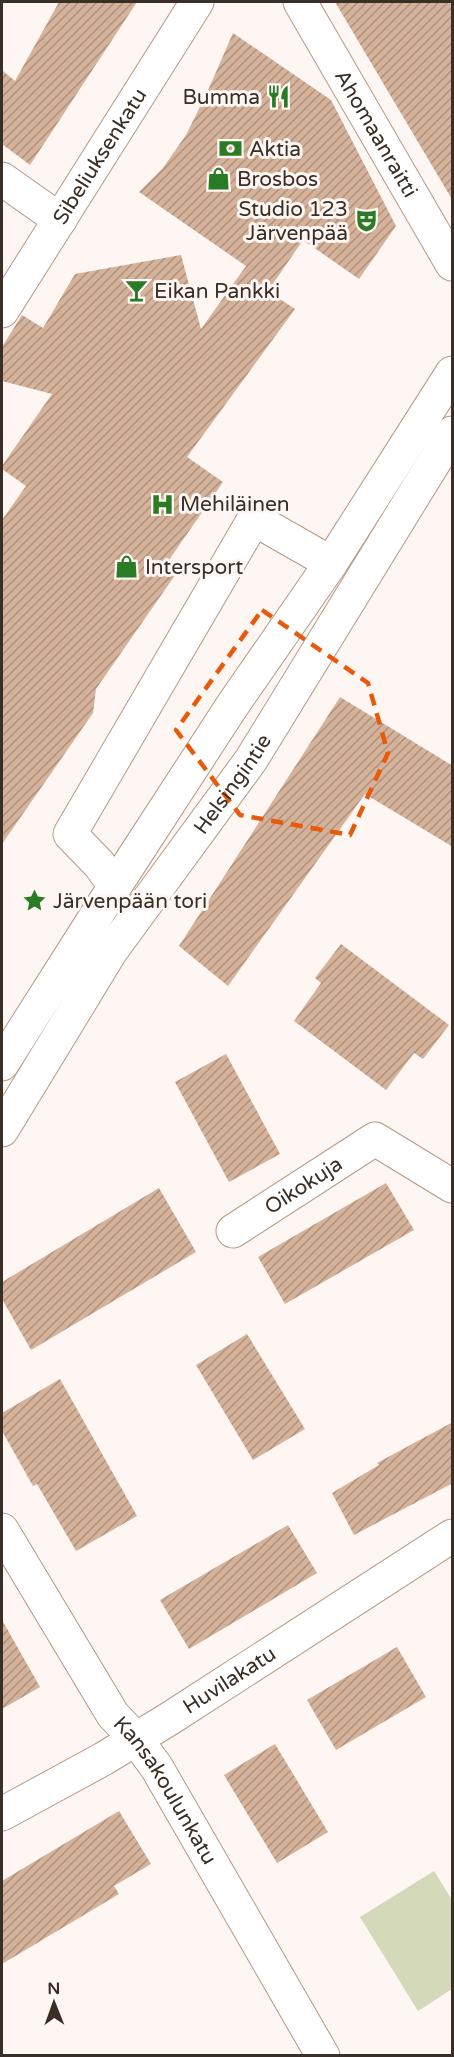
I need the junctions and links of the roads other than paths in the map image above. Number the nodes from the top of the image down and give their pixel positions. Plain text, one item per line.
1 (197, 2) edge
2 (300, 2) edge
3 (2, 179) edge
4 (60, 220) junction
5 (453, 264) edge
6 (2, 311) edge
7 (453, 373) edge
8 (453, 433) edge
9 (331, 563) junction
10 (115, 886) junction
11 (2, 1064) edge
12 (2, 1130) edge
13 (453, 1186) edge
14 (233, 1231) dead end
15 (2, 1530) edge
16 (453, 1536) edge
17 (136, 1739) junction
18 (2, 1814) edge
19 (322, 2055) edge

1 - 4 street, Sibeliuksenkatu
2 - 5 street, Ahomaanraitti
3 - 4 street
4 - 6 street, Sibeliuksenkatu
7 - 9 street, Helsingintie
8 - 12 street, Helsingintie
9 - 10 street, Helsingintie
9 - 10 street
10 - 11 street, Helsingintie
13 - 14 street, Oikokuja
15 - 17 street, Kansakoulunkatu
16 - 17 street, Huvilakatu
17 - 18 street, Huvilakatu
17 - 19 street, Kansakoulunkatu

